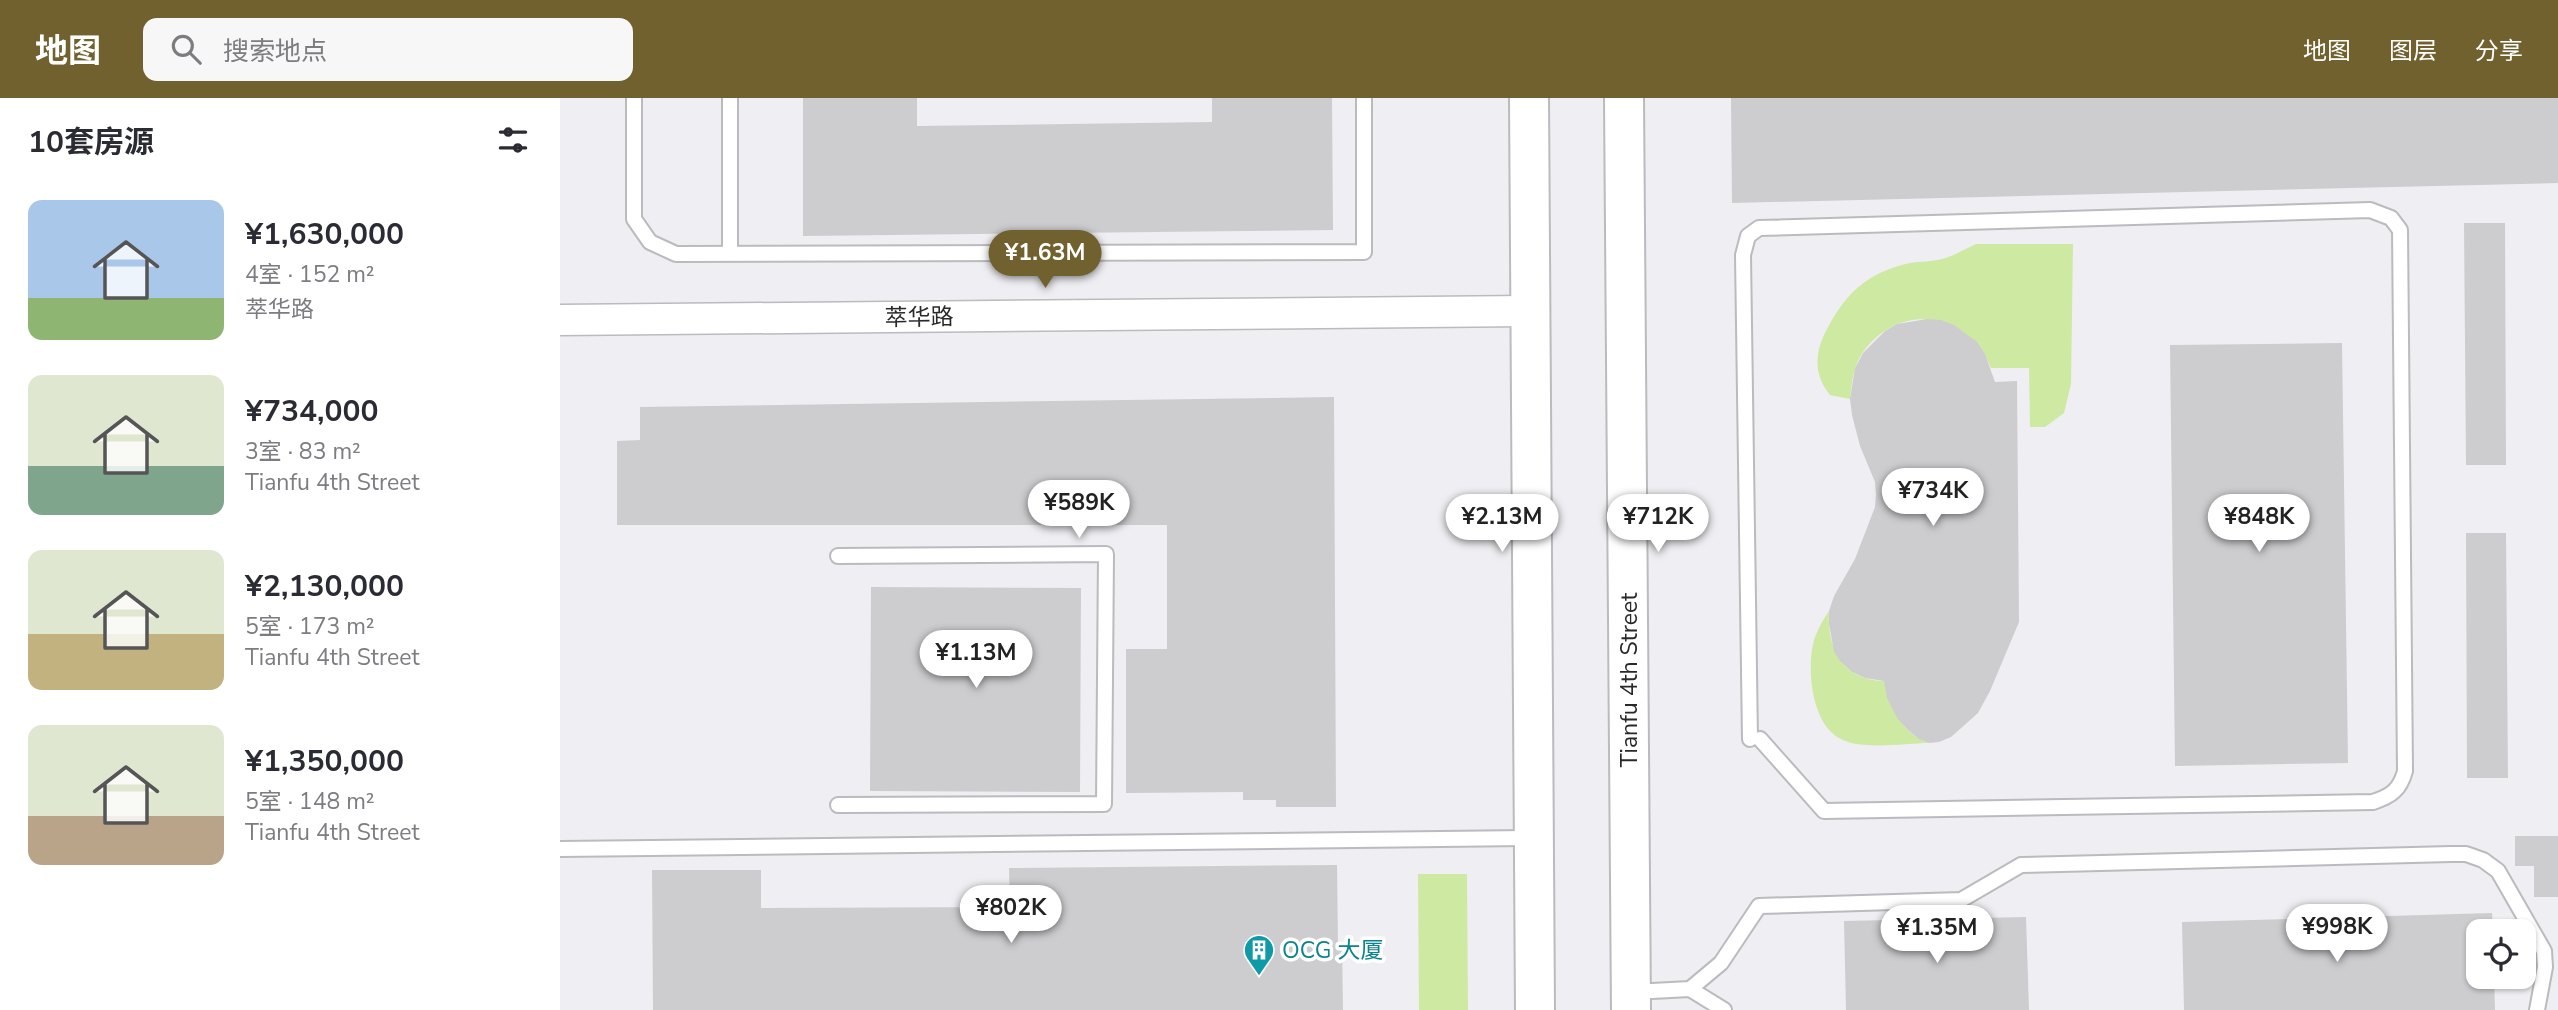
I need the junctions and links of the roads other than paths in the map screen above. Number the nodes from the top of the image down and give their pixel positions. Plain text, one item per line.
1 (634, 98) edge
2 (730, 98) edge
3 (1364, 98) edge
4 (1529, 98) edge
5 (1624, 98) edge
6 (730, 254) junction
7 (1530, 311) junction
8 (560, 320) edge
9 (838, 556) dead end
10 (1755, 739) joint
11 (838, 805) dead end
12 (1534, 838) junction
13 (560, 849) edge
14 (1690, 989) junction
15 (1631, 1001) edge
16 (1535, 1010) edge
17 (1724, 1010) edge
18 (2537, 1010) edge

1 - 6 lane
2 - 6 lane
3 - 6 lane
4 - 7 main road
5 - 15 main road, Tianfu 4th Street
7 - 8 street, 萃华路
7 - 12 main road
9 - 11 lane
10 - 10 lane
12 - 13 lane
12 - 16 main road
14 - 15 lane
14 - 17 lane
14 - 18 lane

